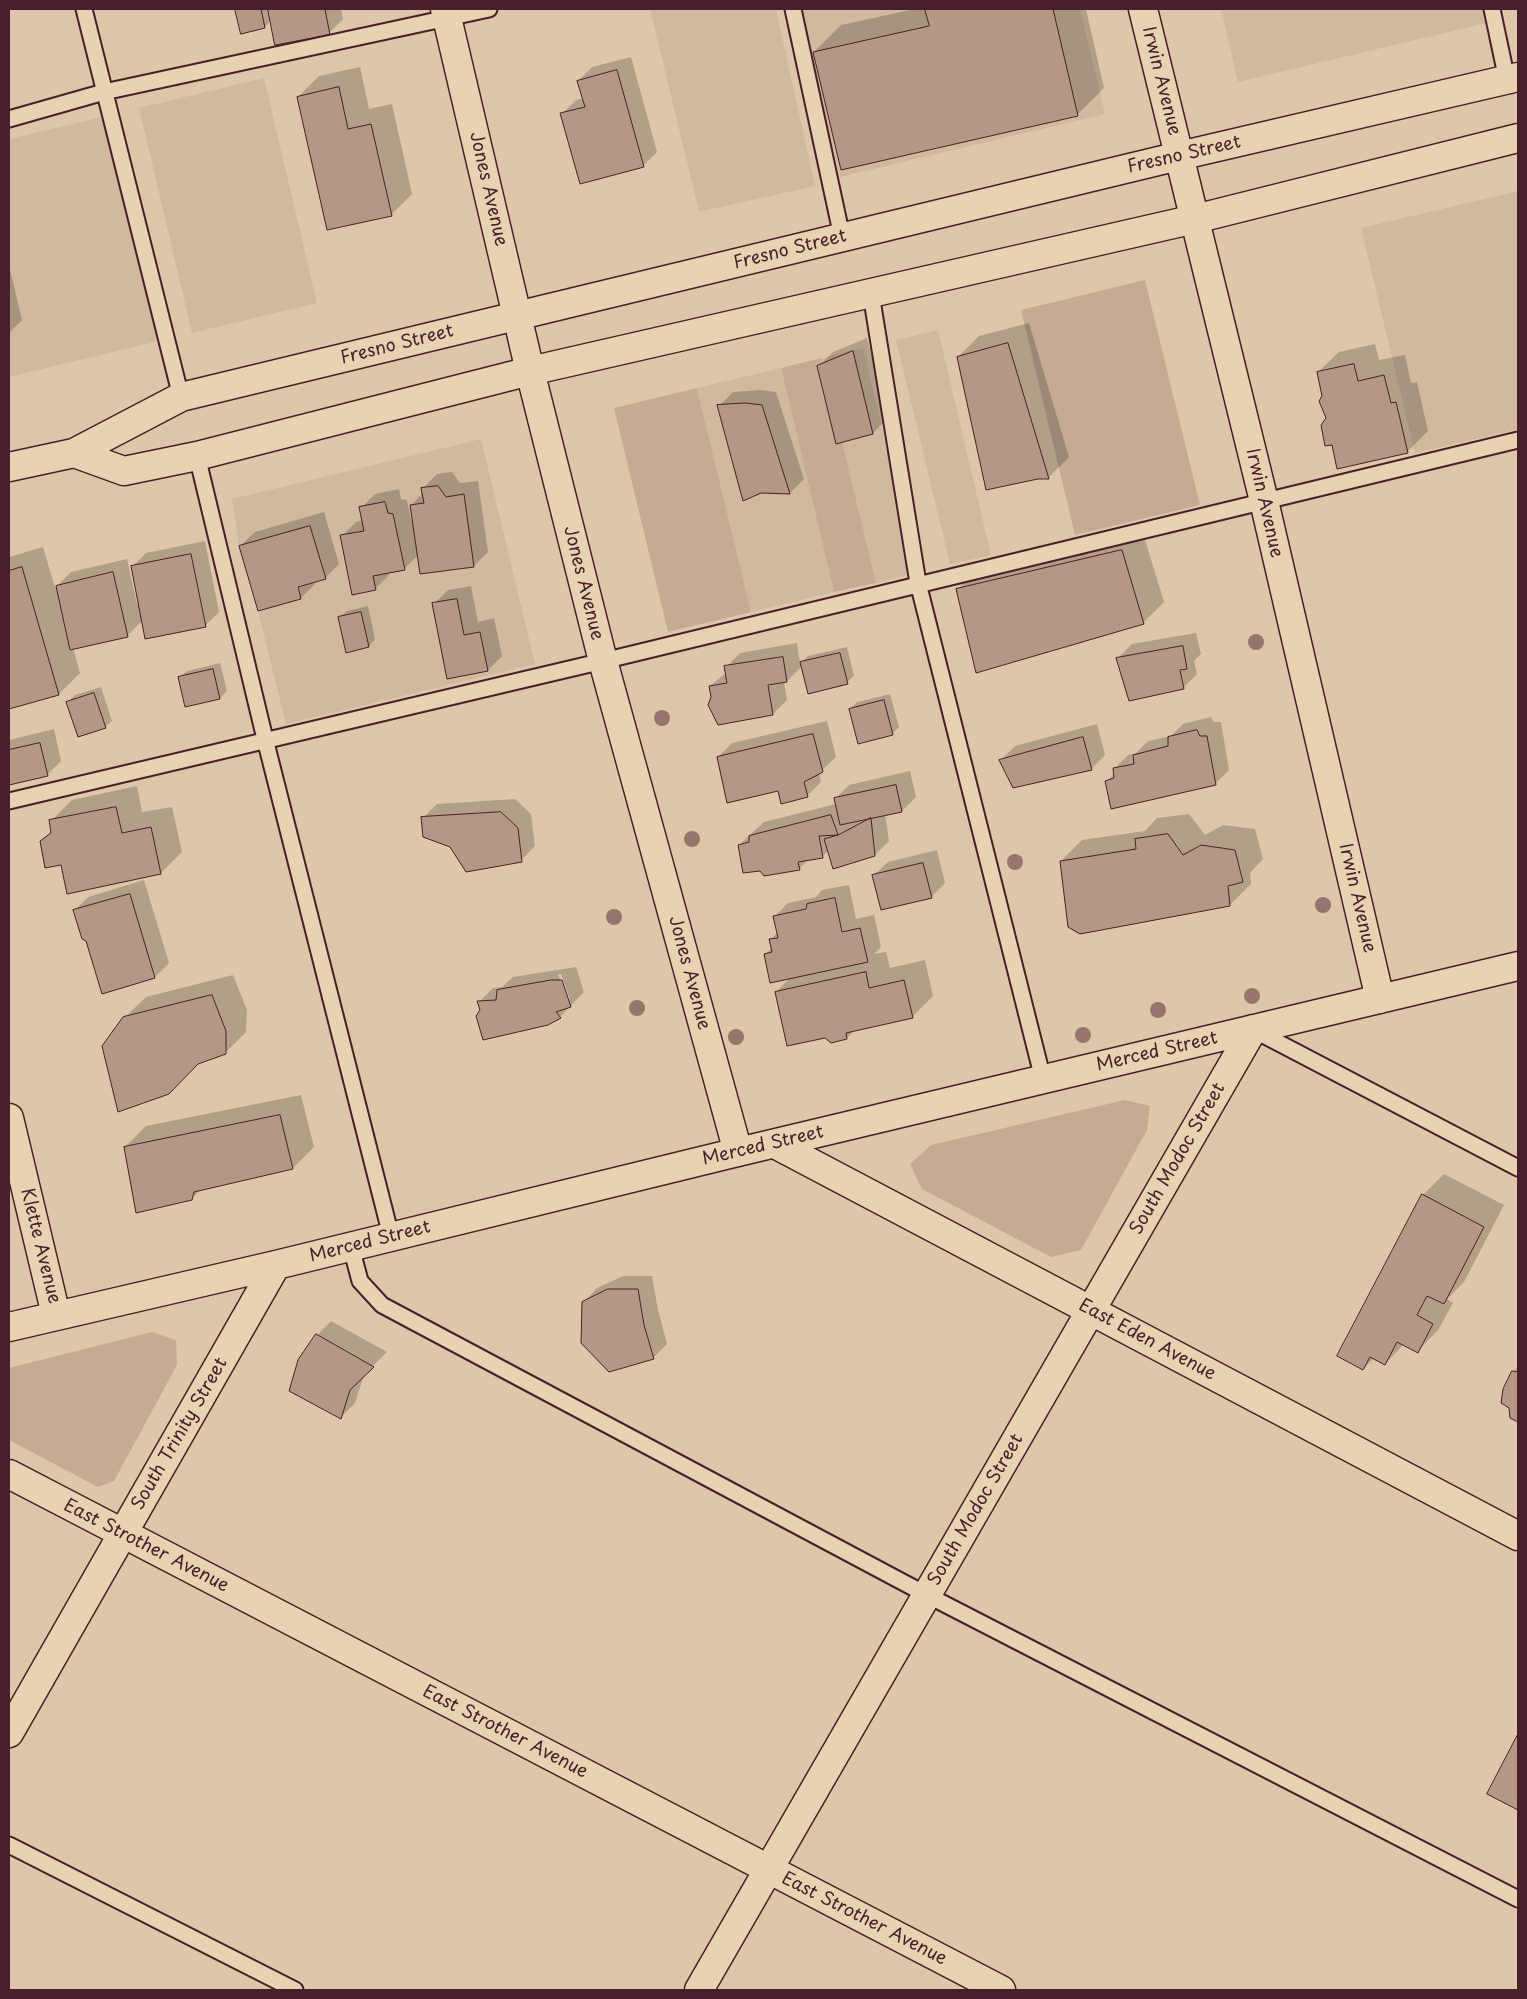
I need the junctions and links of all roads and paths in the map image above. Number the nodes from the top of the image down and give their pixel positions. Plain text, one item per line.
1 (84, 9) edge
2 (489, 9) edge
3 (793, 9) edge
4 (1143, 9) edge
5 (1492, 9) edge
6 (446, 14) edge
7 (1512, 78) edge
8 (104, 92) junction
9 (9, 119) edge
10 (1518, 138) edge
11 (1179, 156) junction
12 (1195, 219) junction
13 (842, 237) junction
14 (871, 294) junction
15 (518, 315) junction
16 (530, 371) junction
17 (181, 397) junction
18 (1518, 440) edge
19 (74, 453) junction
20 (197, 456) junction
21 (9, 467) edge
22 (1264, 501) junction
23 (918, 584) junction
24 (603, 661) junction
25 (265, 739) junction
26 (9, 801) edge
27 (1518, 966) edge
28 (1380, 999) junction
29 (1253, 1029) junction
30 (1043, 1079) junction
31 (9, 1118) edge
32 (775, 1144) junction
33 (738, 1152) junction
34 (1518, 1168) edge
35 (391, 1236) junction
36 (351, 1246) junction
37 (276, 1265) junction
38 (1091, 1310) junction
39 (56, 1315) junction
40 (9, 1327) edge
41 (9, 1474) edge
42 (123, 1534) junction
43 (1518, 1536) edge
44 (927, 1595) junction
45 (9, 1733) edge
46 (9, 1844) edge
47 (769, 1869) junction
48 (1518, 1900) edge
49 (295, 1990) edge
50 (699, 1990) edge
51 (1002, 1990) edge

1 - 8 lane
2 - 6 lane
3 - 13 lane
4 - 11 street, Irwin Avenue
5 - 7 lane
6 - 8 lane
6 - 15 street, Jones Avenue
7 - 11 street, Fresno Street
8 - 9 lane
8 - 17 lane
10 - 12 street
11 - 12 street, Irwin Avenue
11 - 13 street, Fresno Street
12 - 14 street
12 - 22 street, Irwin Avenue
13 - 15 street, Fresno Street
14 - 16 street
14 - 23 lane
15 - 16 street, Jones Avenue
15 - 17 street, Fresno Street
16 - 20 street
16 - 24 street, Jones Avenue
17 - 19 street, Fresno Street
18 - 22 lane
19 - 20 street
19 - 21 street, Fresno Street
20 - 25 lane
22 - 23 lane
22 - 28 street, Irwin Avenue
23 - 24 lane
23 - 30 lane
24 - 25 lane
24 - 33 street, Jones Avenue
25 - 26 lane
25 - 35 lane
27 - 28 street, Merced Street
28 - 29 street, Merced Street
29 - 30 street, Merced Street
29 - 34 lane
29 - 38 street, South Modoc Street
30 - 32 street, Merced Street
31 - 39 street, Klette Avenue
32 - 33 street, Merced Street
32 - 38 street, East Eden Avenue
33 - 35 street, Merced Street
35 - 36 street, Merced Street
36 - 37 street, Merced Street
36 - 44 lane
37 - 39 street, Merced Street
37 - 42 street, South Trinity Street
38 - 43 street, East Eden Avenue
38 - 44 street, South Modoc Street
39 - 40 street, Merced Street
41 - 42 street, East Strother Avenue
42 - 45 street, South Trinity Street
42 - 47 street, East Strother Avenue
44 - 47 street, South Modoc Street
44 - 48 lane
46 - 49 lane
47 - 50 street, South Modoc Street
47 - 51 street, East Strother Avenue

